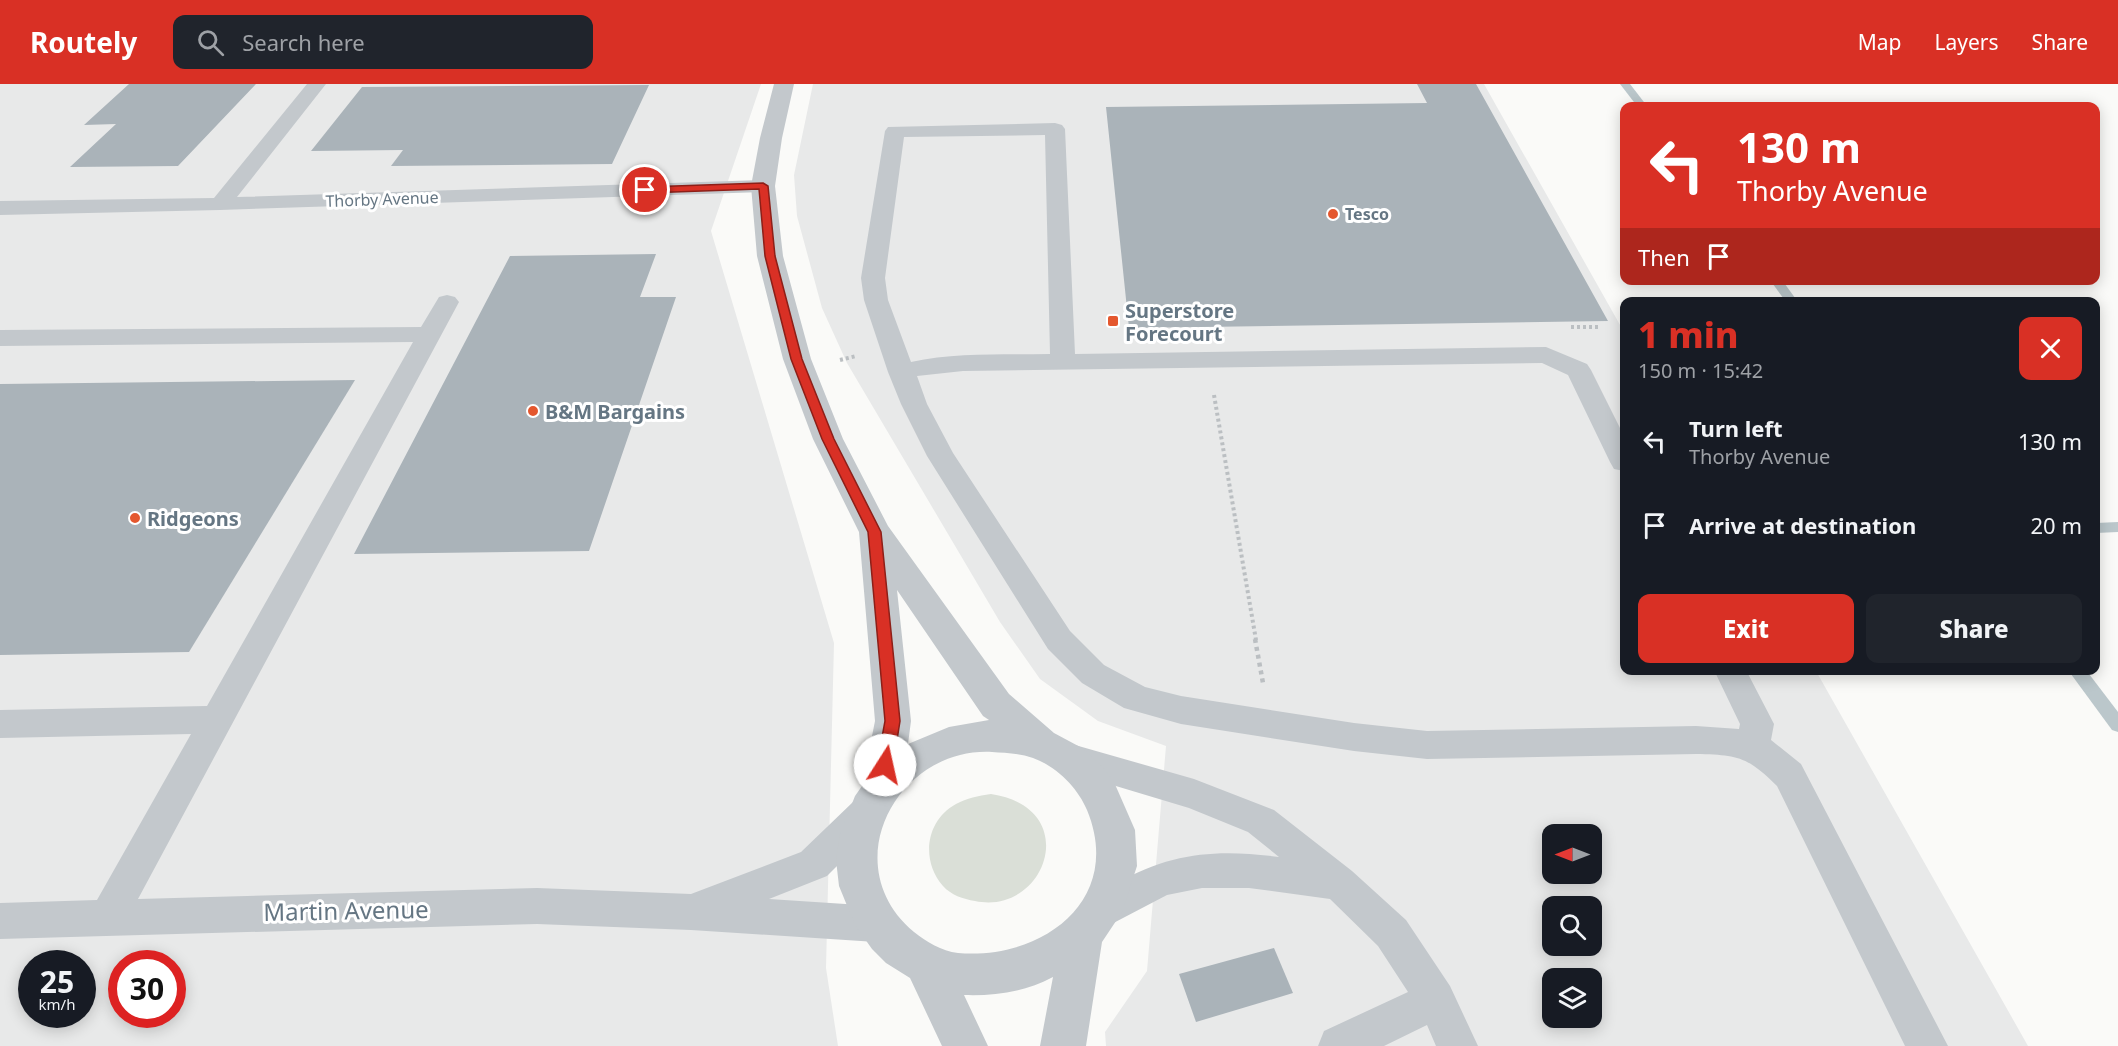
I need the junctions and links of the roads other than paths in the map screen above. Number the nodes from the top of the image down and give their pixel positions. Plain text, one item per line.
1 (317, 84) edge
2 (784, 84) edge
3 (763, 186) junction
4 (220, 204) junction
5 (0, 208) edge
6 (447, 302) dead end
7 (430, 334) junction
8 (0, 338) edge
9 (1064, 362) junction
10 (902, 372) junction
11 (1620, 454) edge
12 (875, 532) junction
13 (1732, 675) edge
14 (215, 720) junction
15 (0, 723) edge
16 (1753, 745) junction
17 (1055, 752) junction
18 (874, 800) junction
19 (1339, 883) junction
20 (691, 912) junction
21 (109, 916) junction
22 (0, 921) edge
23 (1092, 923) junction
24 (876, 924) junction
25 (925, 963) junction
26 (1436, 1000) junction
27 (965, 1046) edge
28 (1063, 1046) edge
29 (1340, 1046) edge
30 (1456, 1046) edge
31 (1927, 1046) edge

1 - 4 lane
2 - 3 street
3 - 4 lane, Thorby Avenue
3 - 12 street
4 - 5 lane, Thorby Avenue
6 - 7 lane
7 - 8 lane
7 - 14 lane
9 - 10 lane
9 - 10 lane
9 - 11 lane
10 - 16 lane
12 - 17 street
12 - 18 street
13 - 16 lane
14 - 15 lane
14 - 21 lane
16 - 31 lane
17 - 18 street
17 - 19 lane
17 - 23 street
18 - 20 lane, Martin Avenue
18 - 24 street
19 - 23 lane
19 - 26 lane
20 - 21 lane, Martin Avenue
20 - 24 lane, Martin Avenue
21 - 22 lane, Martin Avenue
23 - 25 street
23 - 28 street
24 - 25 street
25 - 27 street
26 - 29 lane
26 - 30 lane

